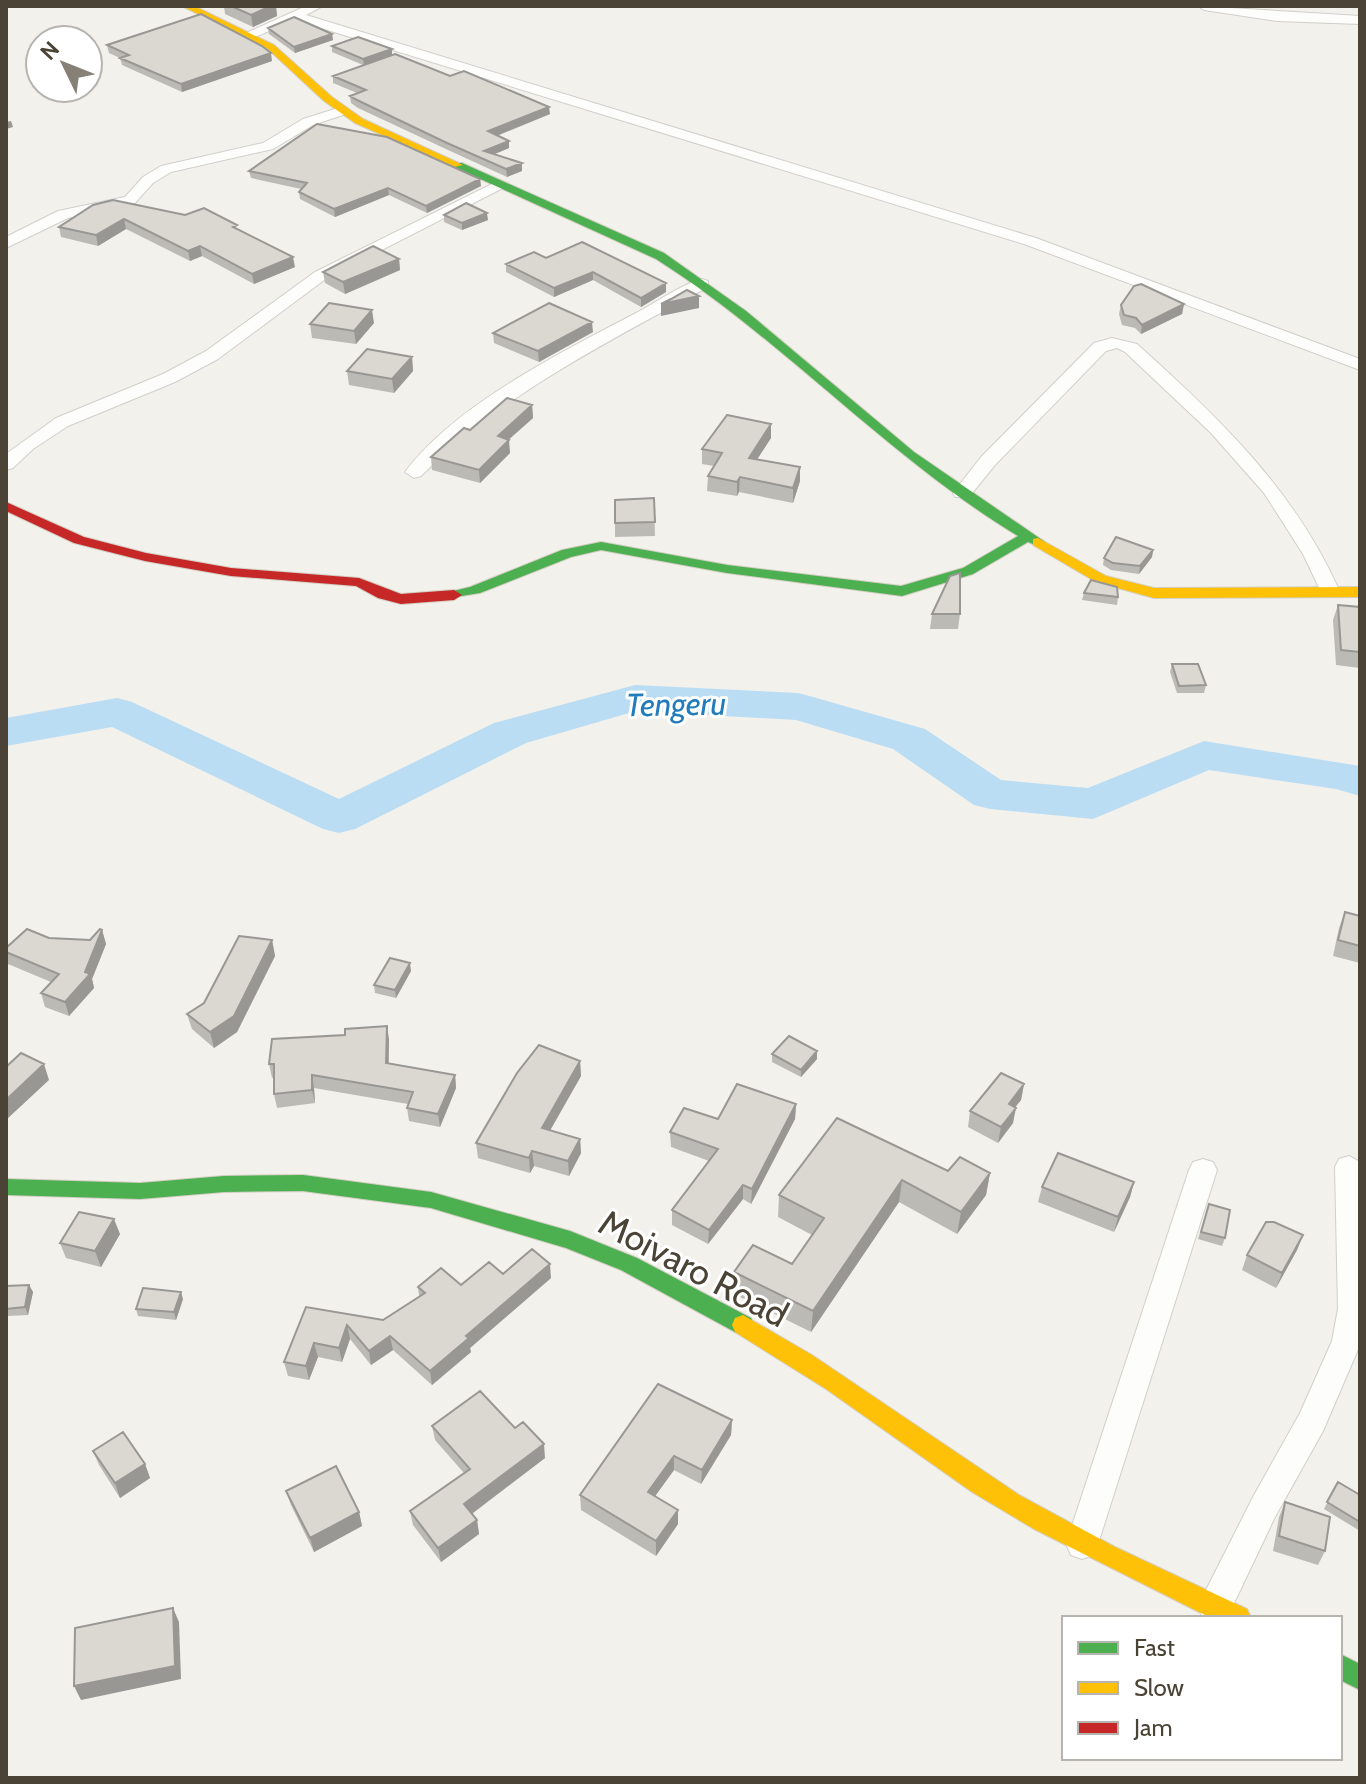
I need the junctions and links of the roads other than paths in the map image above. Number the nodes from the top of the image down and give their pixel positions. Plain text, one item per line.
1 (187, 6) edge
2 (317, 6) edge
3 (1204, 6) edge
4 (295, 16) junction
5 (1360, 20) edge
6 (250, 34) junction
7 (341, 111) junction
8 (498, 185) junction
9 (6, 243) edge
10 (702, 284) junction
11 (1360, 365) edge
12 (6, 464) edge
13 (414, 472) dead end
14 (962, 493) junction
15 (6, 506) edge
16 (1028, 536) junction
17 (1329, 590) junction
18 (1360, 592) edge
19 (1349, 1167) dead end
20 (1203, 1170) dead end
21 (6, 1187) edge
22 (1082, 1544) junction
23 (1226, 1612) edge
24 (1342, 1668) edge
25 (1360, 1677) edge

1 - 6 street
2 - 4 street
3 - 5 street
4 - 6 street
4 - 11 street
6 - 7 street
7 - 8 street
7 - 9 street
8 - 10 street
8 - 12 street
10 - 13 street
10 - 14 street
14 - 16 street
14 - 17 street
15 - 16 street
16 - 17 street
17 - 18 street
19 - 23 street
20 - 22 street
21 - 22 street, Moivaro Road
22 - 23 street, Moivaro Road
24 - 25 street

